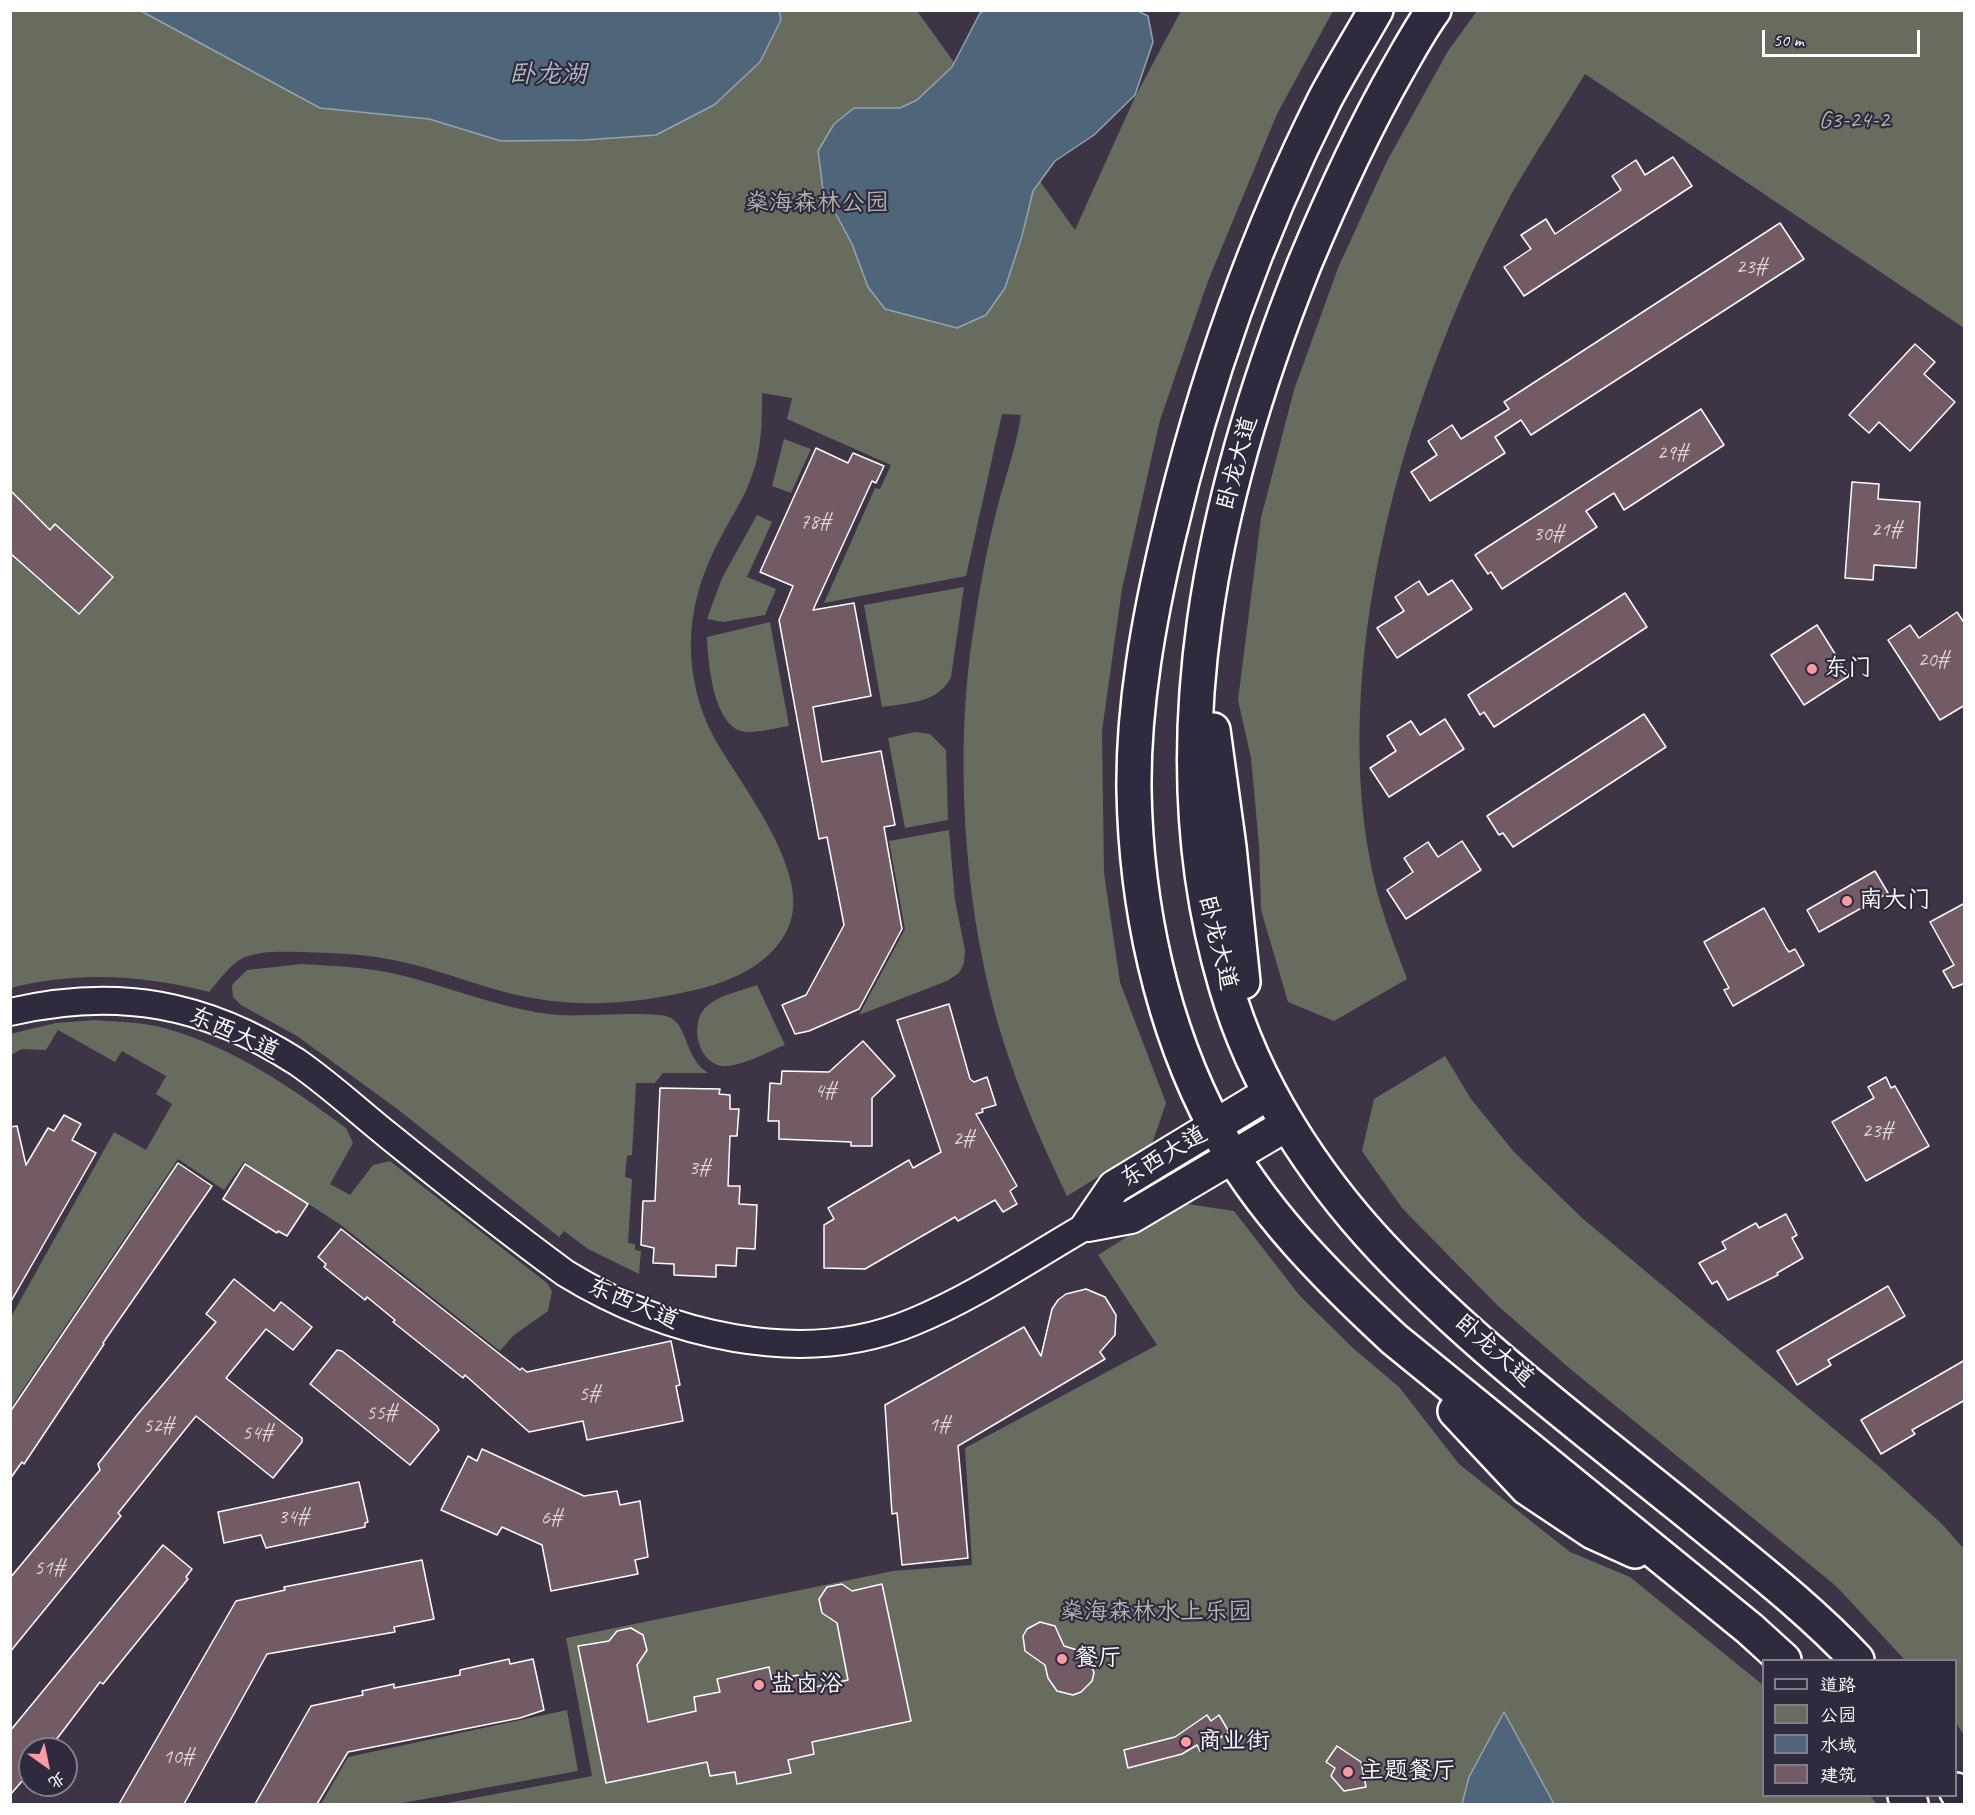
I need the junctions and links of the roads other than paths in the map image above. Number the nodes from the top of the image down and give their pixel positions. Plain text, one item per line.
1 (1376, 10) edge
2 (1434, 10) edge
3 (10, 1012) edge
4 (1269, 1093) junction
5 (1288, 1124) junction
6 (1215, 1127) junction
7 (1233, 1158) junction
8 (1088, 1225) junction
9 (1783, 1659) edge
10 (1856, 1659) edge

1 - 6 main road, 卧龙大道
2 - 4 main road, 卧龙大道
3 - 8 street, 东西大道
4 - 5 main road, 卧龙大道
4 - 6 street, 东西大道
5 - 7 street
5 - 10 main road, 卧龙大道
6 - 7 main road, 卧龙大道
6 - 8 street, 东西大道
7 - 8 street
7 - 9 main road, 卧龙大道

